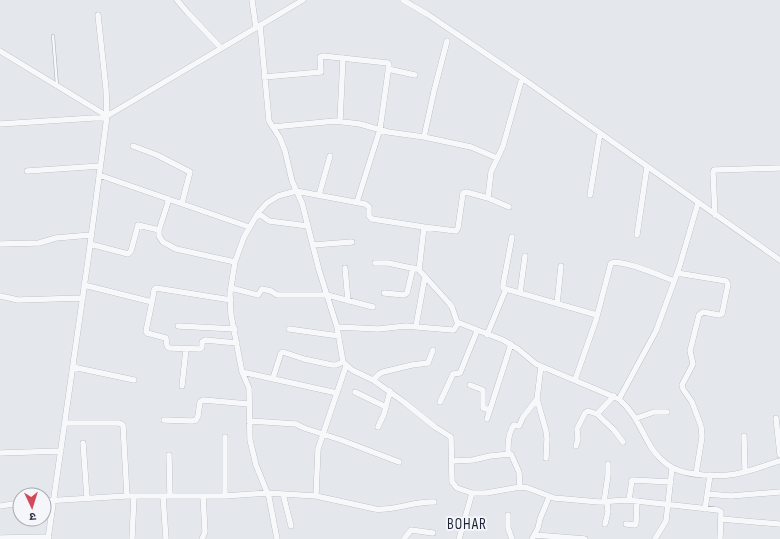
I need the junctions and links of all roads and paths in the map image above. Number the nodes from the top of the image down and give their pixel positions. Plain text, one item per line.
1 (177, 0) edge
2 (252, 0) edge
3 (304, 0) edge
4 (403, 0) edge
5 (98, 15) dead end
6 (258, 27) junction
7 (53, 36) dead end
8 (447, 41) dead end
9 (221, 48) junction
10 (0, 51) edge
11 (343, 58) junction
12 (388, 69) junction
13 (415, 76) dead end
14 (264, 77) junction
15 (522, 78) junction
16 (57, 86) junction
17 (106, 117) junction
18 (340, 121) junction
19 (0, 124) edge
20 (273, 127) junction
21 (380, 129) junction
22 (600, 133) junction
23 (424, 137) junction
24 (133, 146) dead end
25 (330, 156) dead end
26 (497, 158) junction
27 (100, 166) junction
28 (646, 167) junction
29 (780, 168) edge
30 (27, 171) dead end
31 (99, 175) junction
32 (296, 191) junction
33 (590, 195) dead end
34 (319, 196) junction
35 (488, 198) junction
36 (169, 199) junction
37 (357, 202) junction
38 (182, 203) junction
39 (698, 203) junction
40 (509, 206) dead end
41 (258, 213) junction
42 (715, 215) junction
43 (308, 226) junction
44 (249, 227) junction
45 (424, 227) junction
46 (159, 230) junction
47 (91, 235) junction
48 (637, 235) dead end
49 (512, 237) dead end
50 (352, 242) dead end
51 (0, 244) edge
52 (90, 244) junction
53 (313, 245) junction
54 (525, 256) dead end
55 (780, 260) edge
56 (235, 262) junction
57 (375, 263) dead end
58 (561, 266) dead end
59 (345, 268) dead end
60 (416, 269) junction
61 (677, 273) junction
62 (425, 276) junction
63 (674, 281) junction
64 (84, 285) junction
65 (231, 288) junction
66 (506, 289) junction
67 (384, 293) dead end
68 (520, 293) junction
69 (327, 295) junction
70 (0, 296) edge
71 (83, 298) junction
72 (231, 300) junction
73 (348, 301) junction
74 (152, 302) junction
75 (556, 304) junction
76 (373, 307) dead end
77 (597, 315) junction
78 (458, 323) junction
79 (178, 326) dead end
80 (416, 326) junction
81 (337, 327) junction
82 (234, 329) junction
83 (289, 329) dead end
84 (477, 331) junction
85 (487, 335) junction
86 (339, 336) junction
87 (237, 343) junction
88 (511, 344) junction
89 (186, 349) junction
90 (433, 350) dead end
91 (344, 364) junction
92 (541, 366) junction
93 (73, 367) junction
94 (242, 372) junction
95 (273, 378) junction
96 (134, 380) dead end
97 (373, 380) junction
98 (575, 380) junction
99 (470, 385) dead end
100 (182, 386) dead end
101 (355, 392) dead end
102 (390, 392) junction
103 (337, 393) junction
104 (616, 398) junction
105 (537, 399) junction
106 (440, 402) dead end
107 (249, 404) junction
108 (386, 407) junction
109 (490, 410) junction
110 (667, 412) dead end
111 (597, 414) junction
112 (637, 418) junction
113 (776, 418) dead end
114 (487, 419) dead end
115 (164, 420) dead end
116 (249, 421) junction
117 (65, 423) junction
118 (378, 427) dead end
119 (323, 434) junction
120 (744, 436) dead end
121 (225, 437) dead end
122 (623, 442) dead end
123 (83, 443) dead end
124 (576, 446) dead end
125 (61, 451) junction
126 (0, 453) edge
127 (508, 453) junction
128 (169, 455) dead end
129 (780, 455) edge
130 (546, 458) dead end
131 (452, 461) junction
132 (780, 461) edge
133 (399, 462) dead end
134 (608, 464) dead end
135 (672, 468) junction
136 (745, 472) junction
137 (696, 474) junction
138 (710, 475) junction
139 (671, 482) junction
140 (520, 488) junction
141 (780, 492) edge
142 (267, 493) junction
143 (472, 493) junction
144 (283, 494) junction
145 (707, 494) junction
146 (127, 496) junction
147 (134, 496) junction
148 (163, 496) junction
149 (170, 496) junction
150 (204, 496) junction
151 (225, 496) junction
152 (316, 496) junction
153 (549, 497) junction
154 (87, 498) junction
155 (54, 500) junction
156 (629, 500) junction
157 (637, 501) junction
158 (434, 502) dead end
159 (606, 502) junction
160 (12, 505) edge
161 (668, 505) junction
162 (0, 506) edge
163 (705, 509) junction
164 (508, 515) dead end
165 (721, 519) junction
166 (605, 524) dead end
167 (626, 524) dead end
168 (779, 524) dead end
169 (290, 526) dead end
170 (433, 533) dead end
171 (534, 537) edge
172 (49, 538) edge
173 (563, 538) edge
174 (1, 539) edge
175 (132, 539) edge
176 (166, 539) edge
177 (202, 539) edge
178 (277, 539) edge
179 (404, 539) edge
180 (459, 539) edge
181 (512, 539) edge
182 (585, 539) edge
183 (655, 539) edge
184 (720, 539) edge

1 - 9 street
2 - 6 street
3 - 6 street
4 - 15 street
5 - 17 street
6 - 9 street
6 - 14 street
7 - 16 lane
8 - 23 street
9 - 17 street
10 - 16 street
11 - 12 street
11 - 14 street
11 - 18 street
12 - 13 street
12 - 21 street
14 - 20 street
15 - 22 street
15 - 26 street
16 - 17 street
17 - 19 street
17 - 27 street
18 - 20 street
18 - 21 street
20 - 32 street
21 - 23 street
21 - 37 street
22 - 28 street
22 - 33 street
23 - 26 street
24 - 38 street
25 - 34 street
26 - 35 street
27 - 30 street
27 - 31 street
28 - 39 street
28 - 48 street
29 - 42 street
31 - 36 street
31 - 47 street
32 - 34 street
32 - 41 street
32 - 43 street
34 - 37 street
35 - 40 street
35 - 45 street
36 - 38 street
36 - 46 street
37 - 45 street
38 - 44 street
39 - 42 street
39 - 61 street
41 - 43 street
41 - 44 street
42 - 55 street
43 - 53 street
44 - 56 street
45 - 60 street
46 - 52 street
46 - 56 street
47 - 51 street
47 - 52 street
49 - 66 street
50 - 53 street
52 - 64 street
53 - 69 street
54 - 68 street
56 - 65 street
57 - 60 street
58 - 75 street
59 - 73 street
60 - 62 street
60 - 67 street
61 - 63 street
61 - 137 street
62 - 78 street
62 - 80 street
63 - 77 street
63 - 104 street
64 - 71 street
64 - 74 street
65 - 69 street
65 - 72 street
66 - 68 street
66 - 85 street
68 - 75 street
69 - 73 street
69 - 81 street
70 - 71 street
71 - 93 street
72 - 74 street
72 - 82 street
73 - 76 street
74 - 89 street
75 - 77 street
77 - 98 street
78 - 80 street
78 - 84 street
79 - 82 street
80 - 81 street
81 - 86 street
82 - 87 street
83 - 86 street
84 - 85 street
84 - 106 street
85 - 88 street
86 - 91 street
87 - 89 street
87 - 94 street
88 - 92 street
88 - 109 street
89 - 100 street
90 - 97 street
91 - 95 street
91 - 97 street
91 - 103 street
92 - 98 street
92 - 105 street
93 - 96 street
93 - 117 street
94 - 95 street
94 - 107 street
95 - 103 street
97 - 102 street
98 - 104 street
99 - 109 street
101 - 108 street
102 - 108 street
102 - 131 street
103 - 119 street
104 - 111 street
104 - 112 street
105 - 127 street
105 - 130 street
107 - 115 street
107 - 116 street
108 - 118 street
109 - 114 street
110 - 112 street
111 - 122 street
111 - 124 street
112 - 135 street
113 - 129 street
116 - 119 street
116 - 142 street
117 - 125 street
117 - 146 street
119 - 133 street
119 - 152 street
120 - 136 street
121 - 151 street
123 - 154 street
125 - 126 street
125 - 155 street
127 - 131 street
127 - 140 street
128 - 149 street
131 - 143 street
132 - 136 street
134 - 159 street
135 - 137 street
135 - 139 street
136 - 138 street
137 - 138 street
138 - 145 street
139 - 156 street
139 - 161 street
140 - 143 street
140 - 153 street
141 - 145 street
142 - 144 street
142 - 151 street
142 - 178 street
143 - 180 street
144 - 152 street
144 - 169 street
145 - 163 street
146 - 147 street
146 - 154 street
147 - 148 street
147 - 175 street
148 - 149 street
148 - 176 street
149 - 150 street
150 - 151 street
150 - 177 street
152 - 158 street
153 - 159 street
153 - 171 street
154 - 155 street
155 - 172 street
156 - 157 street
156 - 159 street
157 - 161 street
157 - 167 street
159 - 166 street
160 - 162 street
161 - 163 street
161 - 183 street
163 - 165 street
164 - 181 street
165 - 168 street
165 - 184 street
170 - 179 street
171 - 173 street
172 - 174 street
173 - 182 street

